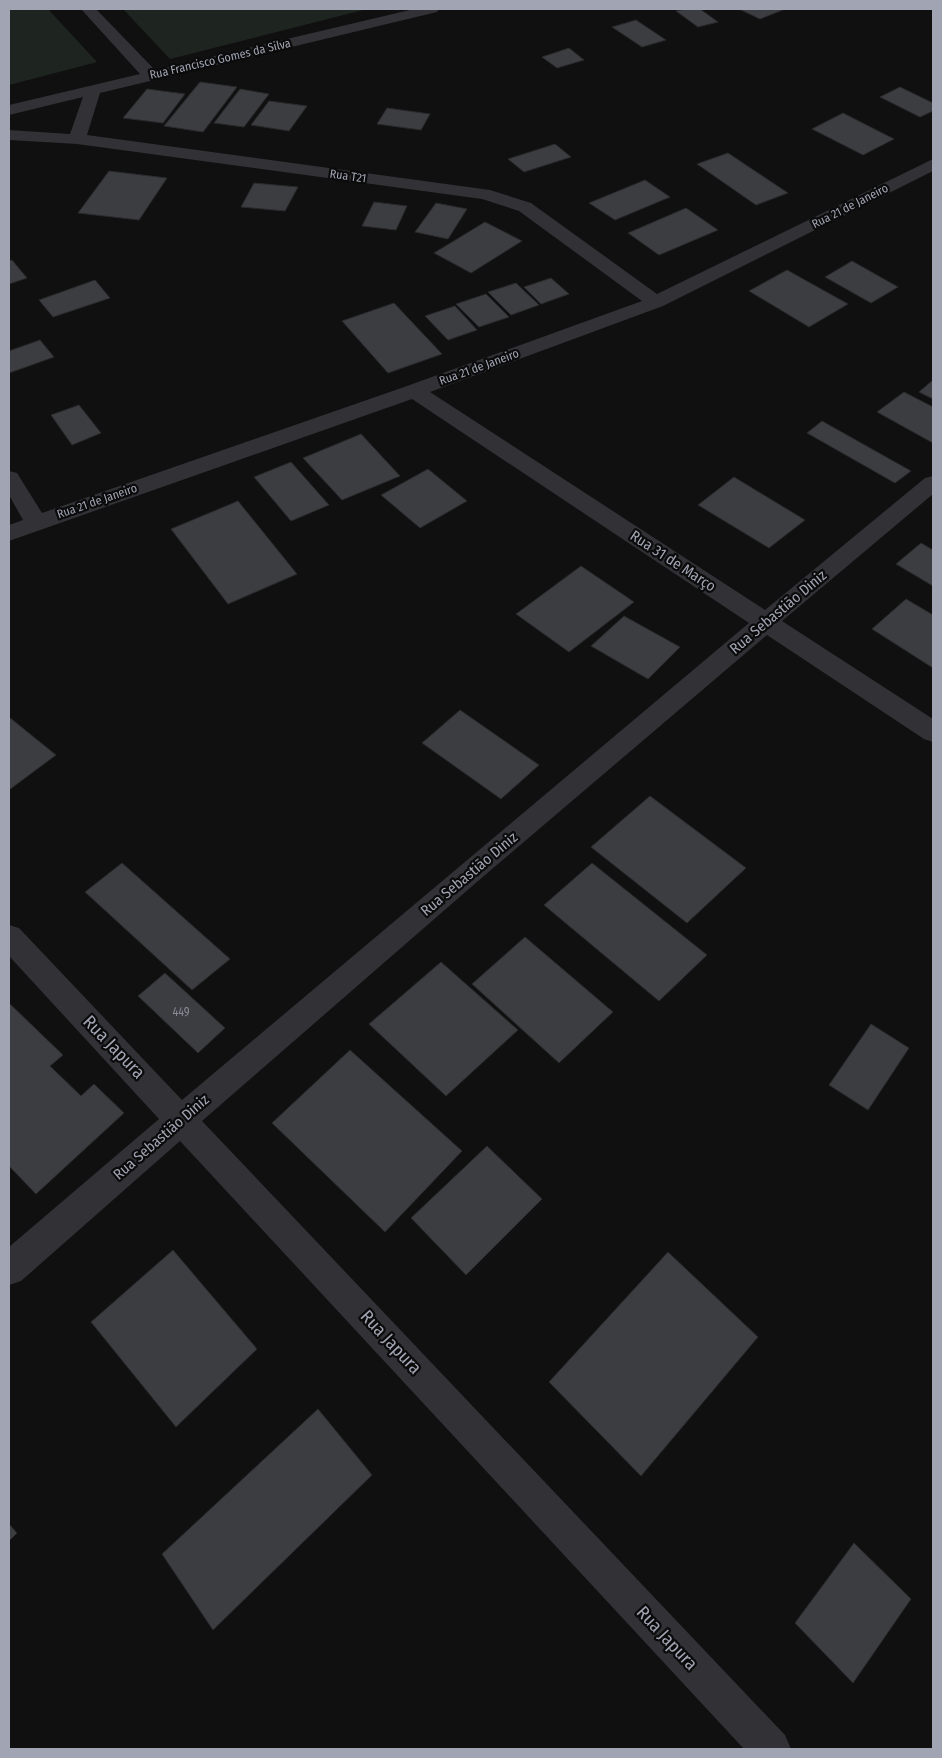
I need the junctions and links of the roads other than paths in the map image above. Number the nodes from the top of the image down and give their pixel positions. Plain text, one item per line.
1 (88, 9) edge
2 (432, 9) edge
3 (151, 76) junction
4 (93, 90) junction
5 (9, 110) edge
6 (9, 135) edge
7 (76, 139) junction
8 (933, 164) edge
9 (656, 302) junction
10 (414, 391) junction
11 (9, 478) edge
12 (933, 483) edge
13 (36, 522) junction
14 (9, 533) edge
15 (766, 622) junction
16 (933, 732) edge
17 (9, 937) edge
18 (182, 1119) junction
19 (9, 1269) edge
20 (771, 1749) edge

1 - 3 street
2 - 3 street, Rua Francisco Gomes da Silva
3 - 4 street, Rua Francisco Gomes da Silva
4 - 5 street, Rua Francisco Gomes da Silva
4 - 7 street
6 - 7 street, Rua T21
7 - 9 street, Rua T21
8 - 9 street, Rua 21 de Janeiro
9 - 10 street, Rua 21 de Janeiro
10 - 13 street, Rua 21 de Janeiro
10 - 15 street, Rua 31 de Março
11 - 13 street
12 - 15 street, Rua Sebastião Diniz
13 - 14 street, Rua 21 de Janeiro
15 - 16 street, Rua 31 de Março
15 - 18 street, Rua Sebastião Diniz
17 - 18 street, Rua Japura
18 - 19 street, Rua Sebastião Diniz
18 - 20 street, Rua Japura

